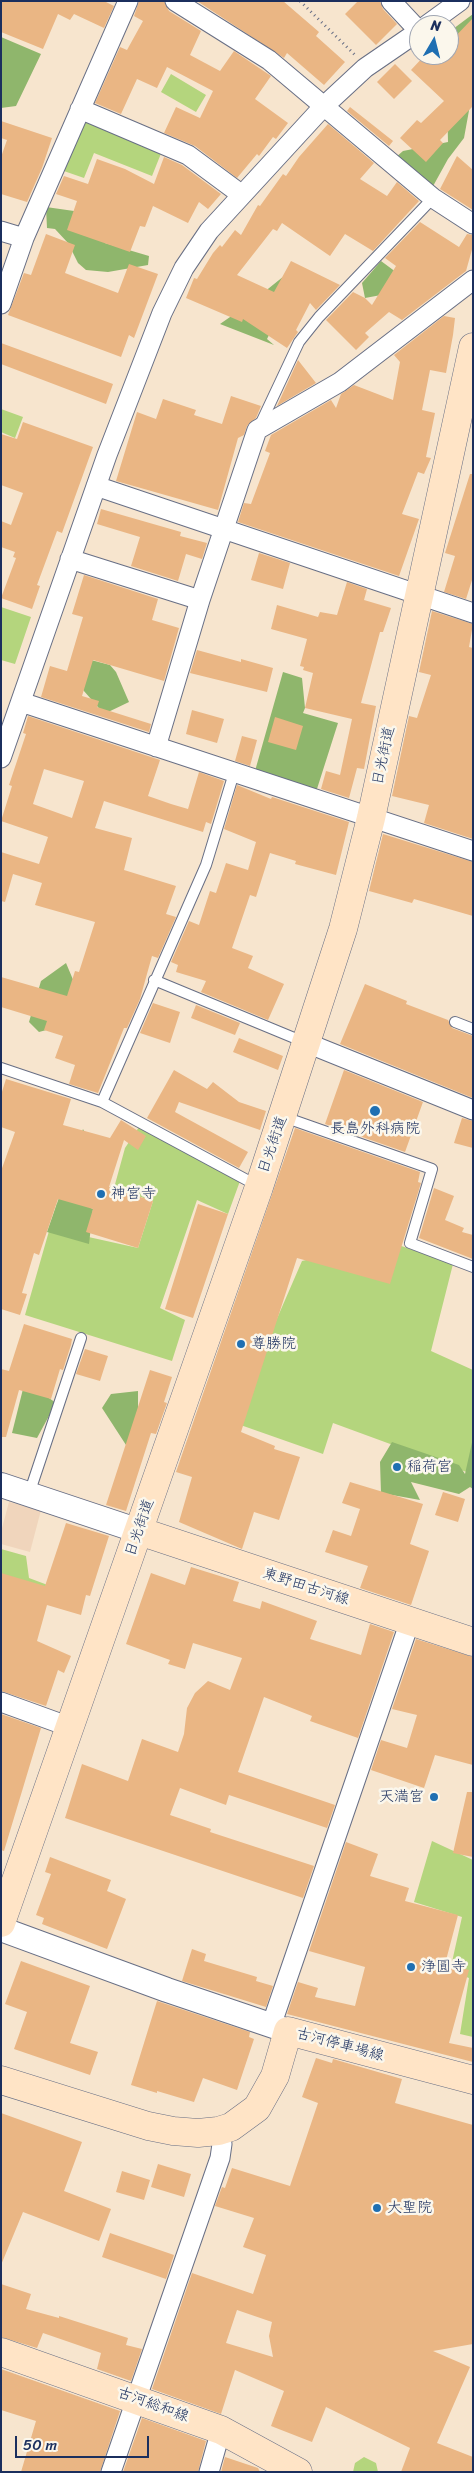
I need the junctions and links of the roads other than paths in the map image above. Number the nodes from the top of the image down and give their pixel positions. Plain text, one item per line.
1 (128, 1) edge
2 (175, 1) edge
3 (391, 1) edge
4 (460, 1) edge
5 (441, 15) edge
6 (409, 20) edge
7 (409, 38) edge
8 (323, 107) junction
9 (80, 109) junction
10 (242, 195) junction
11 (433, 198) junction
12 (473, 224) edge
13 (1, 230) edge
14 (24, 238) junction
15 (473, 280) edge
16 (1, 304) edge
17 (473, 347) edge
18 (257, 430) junction
19 (96, 486) junction
20 (223, 530) junction
21 (70, 559) junction
22 (419, 595) junction
23 (200, 600) junction
24 (473, 613) edge
25 (21, 702) junction
26 (3, 746) edge
27 (156, 747) junction
28 (234, 773) junction
29 (371, 818) junction
30 (473, 851) edge
31 (154, 980) junction
32 (455, 1022) dead end
33 (473, 1030) edge
34 (308, 1043) junction
35 (1, 1068) edge
36 (102, 1102) junction
37 (473, 1110) edge
38 (283, 1116) junction
39 (259, 1187) junction
40 (473, 1267) edge
41 (81, 1338) dead end
42 (1, 1485) edge
43 (29, 1494) junction
44 (139, 1531) junction
45 (410, 1621) junction
46 (473, 1642) edge
47 (1, 1702) edge
48 (70, 1727) junction
49 (1, 1922) edge
50 (1, 1928) edge
51 (279, 2028) junction
52 (1, 2080) edge
53 (473, 2080) edge
54 (218, 2131) junction
55 (1, 2352) edge
56 (137, 2398) junction
57 (221, 2430) junction
58 (111, 2472) edge
59 (209, 2472) edge
60 (298, 2472) edge

1 - 9 street
2 - 8 street
3 - 6 street
4 - 5 street
7 - 8 street
8 - 10 street
8 - 11 street
9 - 10 street
9 - 14 street
10 - 19 street
11 - 12 street
11 - 18 lane
13 - 14 street
14 - 16 street
15 - 18 street
17 - 22 main road, 日光街道
18 - 20 street
19 - 20 street
19 - 21 street
20 - 22 street
20 - 23 street
21 - 23 street
21 - 25 street
22 - 24 street
22 - 29 main road, 日光街道
23 - 27 street
25 - 26 street
25 - 27 street
27 - 28 street
28 - 29 street
28 - 31 lane
29 - 30 street
29 - 34 main road, 日光街道
31 - 34 lane
31 - 36 lane
32 - 33 lane
34 - 37 street
34 - 38 main road, 日光街道
35 - 36 lane
36 - 39 lane
38 - 39 main road, 日光街道
38 - 40 lane
39 - 44 main road, 日光街道
41 - 43 lane
42 - 43 street
43 - 44 street
44 - 45 main road, 東野田古河線
44 - 48 main road, 日光街道
45 - 46 main road, 東野田古河線
45 - 51 street
47 - 48 street
48 - 49 main road, 日光街道
50 - 51 street
51 - 53 main road, 古河停車場線
51 - 54 main road, 古河停車場線
52 - 54 main road, 古河停車場線
54 - 56 street
55 - 56 main road, 古河総和線
56 - 57 main road, 古河総和線
56 - 58 street
57 - 59 street
57 - 60 main road, 古河総和線

